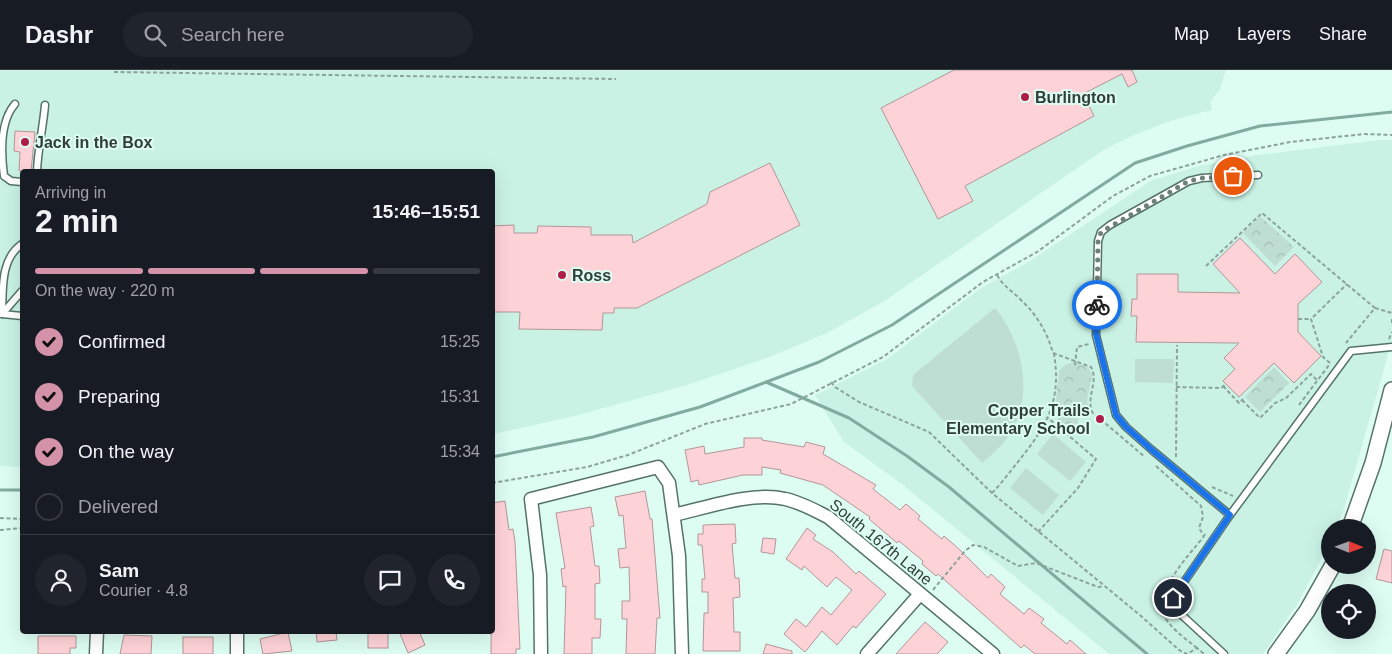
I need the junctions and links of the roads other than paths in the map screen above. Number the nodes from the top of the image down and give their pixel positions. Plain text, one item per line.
1 (15, 104) dead end
2 (44, 105) dead end
3 (37, 169) edge
4 (1258, 175) dead end
5 (20, 182) edge
6 (20, 246) edge
7 (20, 293) edge
8 (2, 314) junction
9 (20, 316) edge
10 (1392, 347) edge
11 (1392, 390) edge
12 (674, 515) junction
13 (1230, 515) junction
14 (1353, 519) edge
15 (1328, 574) edge
16 (923, 597) junction
17 (97, 634) edge
18 (237, 634) edge
19 (96, 654) edge
20 (237, 654) edge
21 (542, 654) edge
22 (682, 654) edge
23 (867, 654) edge
24 (993, 654) edge
25 (1224, 654) edge
26 (1276, 654) edge

1 - 5 lane
2 - 3 lane
4 - 13 lane
6 - 8 lane
7 - 8 lane
8 - 9 lane
10 - 13 lane
11 - 14 street
12 - 16 street, South 167th Lane
12 - 21 street
12 - 22 street
13 - 25 lane
15 - 26 street
16 - 23 street
16 - 24 street, South 167th Lane
17 - 19 street
18 - 20 street

